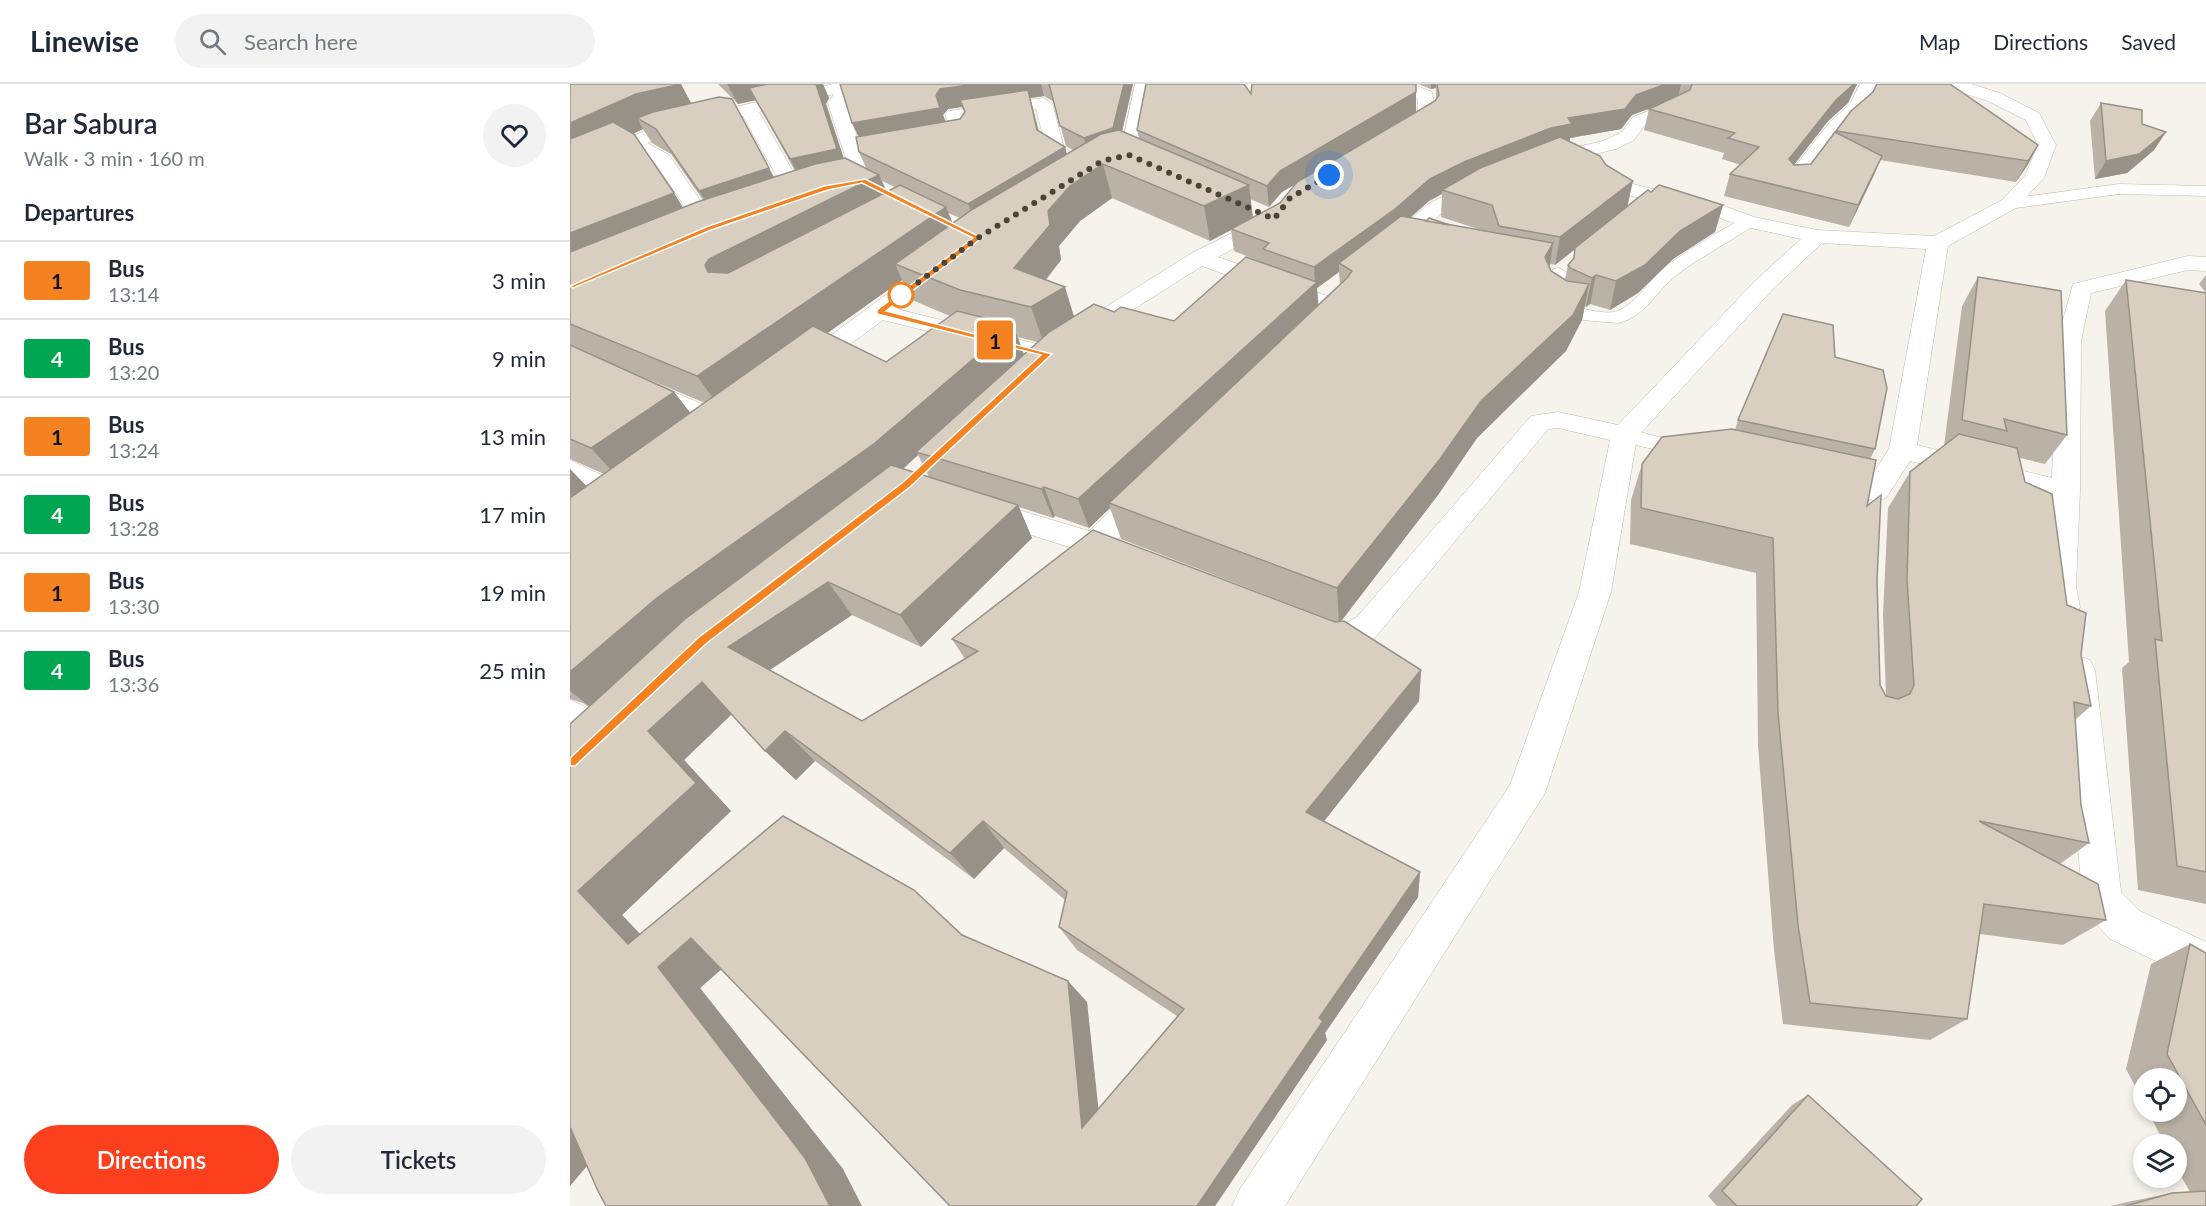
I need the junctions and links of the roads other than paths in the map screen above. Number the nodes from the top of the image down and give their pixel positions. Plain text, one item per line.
1 (1143, 84) edge
2 (1397, 84) edge
3 (1868, 84) edge
4 (1954, 84) edge
5 (848, 85) edge
6 (1677, 105) edge
7 (748, 108) junction
8 (632, 143) junction
9 (1378, 146) edge
10 (853, 153) junction
11 (1556, 155) junction
12 (1108, 161) junction
13 (1149, 164) edge
14 (1523, 168) edge
15 (570, 172) edge
16 (1502, 177) edge
17 (1794, 180) edge
18 (1069, 181) edge
19 (2206, 191) edge
20 (817, 192) junction
21 (1651, 195) junction
22 (2009, 204) junction
23 (776, 206) edge
24 (1271, 211) edge
25 (1635, 212) edge
26 (1424, 219) junction
27 (731, 221) edge
28 (1749, 222) junction
29 (1444, 225) edge
30 (709, 228) junction
31 (1817, 236) junction
32 (687, 238) edge
33 (1395, 243) junction
34 (1938, 243) junction
35 (1418, 247) edge
36 (961, 250) edge
37 (1200, 258) junction
38 (1376, 258) edge
39 (1574, 261) edge
40 (2206, 264) edge
41 (1538, 269) edge
42 (1558, 273) junction
43 (880, 312) junction
44 (1305, 341) edge
45 (570, 354) edge
46 (1048, 354) junction
47 (791, 377) edge
48 (1023, 377) edge
49 (725, 424) edge
50 (1624, 435) junction
51 (1903, 450) junction
52 (1711, 456) edge
53 (570, 469) edge
54 (1161, 479) edge
55 (2066, 491) junction
56 (624, 497) edge
57 (1868, 497) edge
58 (961, 502) edge
59 (1094, 544) junction
60 (1127, 557) edge
61 (1293, 622) edge
62 (570, 715) edge
63 (598, 738) edge
64 (2206, 964) edge
65 (1257, 1206) edge

1 - 12 street
2 - 9 street
3 - 17 street
4 - 22 street
5 - 7 street
5 - 10 street
6 - 11 street
7 - 8 street
7 - 20 street
8 - 15 street
8 - 30 street
10 - 12 street
10 - 20 street
11 - 14 street
11 - 21 street
12 - 13 street
12 - 18 street
16 - 26 street
19 - 22 lane
20 - 23 street
21 - 25 lane
21 - 28 street
22 - 34 street
24 - 37 street
26 - 29 lane
26 - 33 street
27 - 30 street
28 - 31 street
28 - 42 lane
30 - 32 street
31 - 34 street
31 - 50 street
33 - 35 lane
33 - 38 street
34 - 51 street
36 - 43 street
37 - 44 street
37 - 46 street
39 - 42 lane
40 - 55 street
41 - 42 lane
43 - 46 street
43 - 47 street
45 - 49 street
46 - 48 street
50 - 52 lane
50 - 61 street
50 - 65 street
51 - 55 street
51 - 57 street
53 - 56 street
54 - 59 street
55 - 64 street
58 - 59 street
59 - 60 street
62 - 63 street

